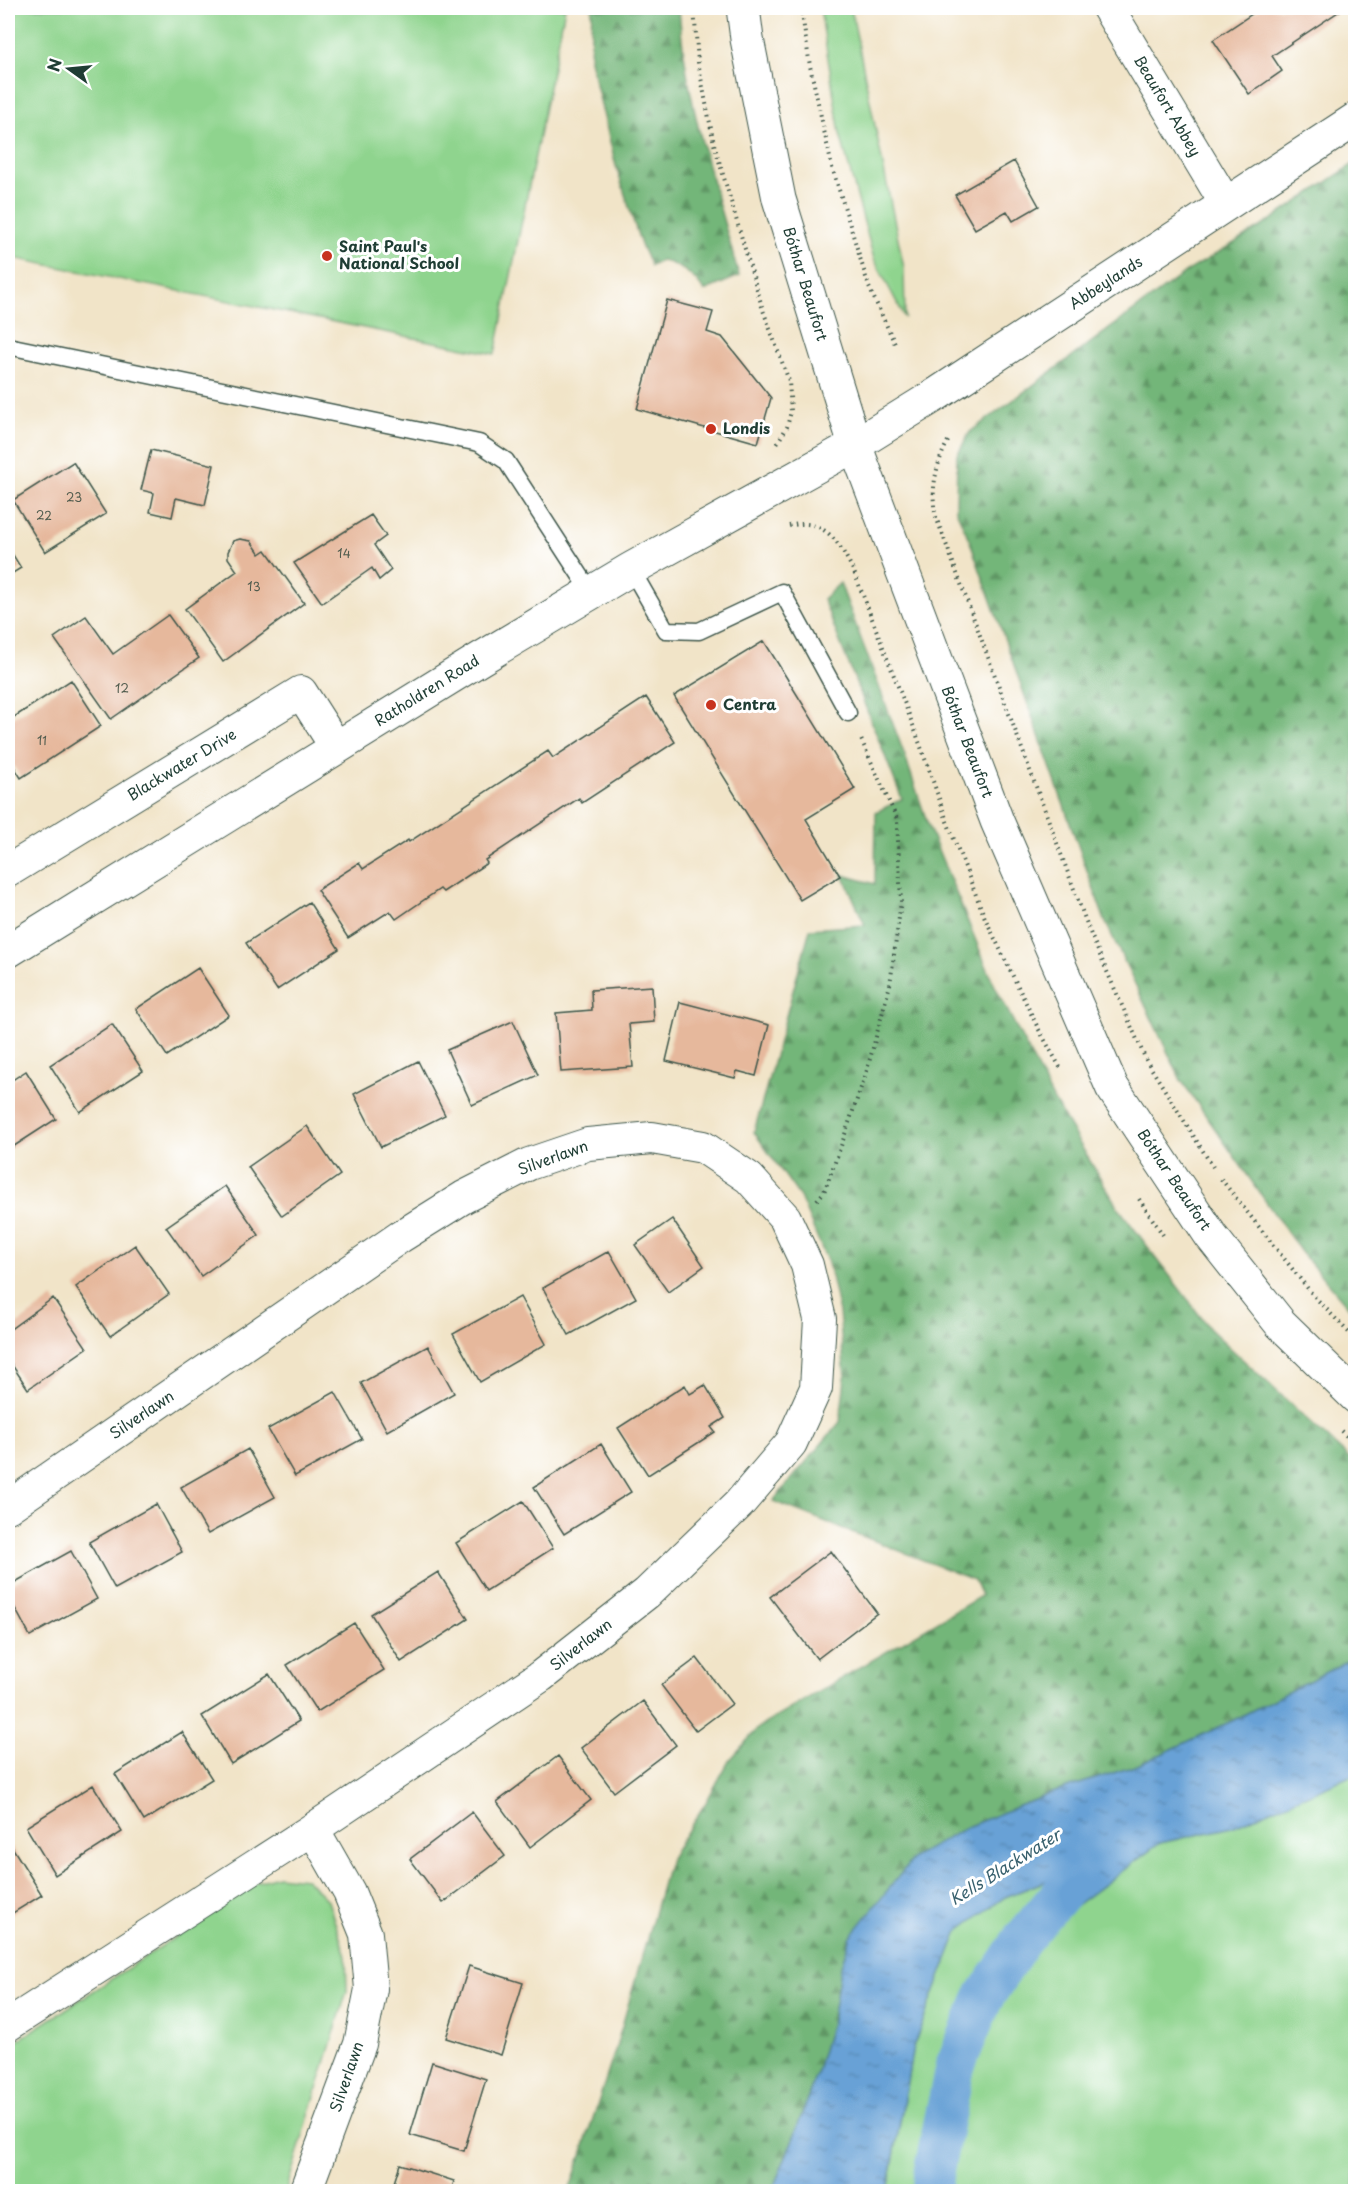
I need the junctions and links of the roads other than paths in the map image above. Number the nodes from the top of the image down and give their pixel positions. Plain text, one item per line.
1 (743, 8) edge
2 (1108, 8) edge
3 (1356, 119) edge
4 (1226, 204) junction
5 (8, 346) edge
6 (855, 445) junction
7 (631, 569) junction
8 (591, 592) junction
9 (848, 713) road end
10 (336, 747) junction
11 (8, 871) edge
12 (8, 951) edge
13 (1356, 1397) edge
14 (8, 1507) edge
15 (312, 1829) junction
16 (8, 2025) edge
17 (305, 2192) edge

1 - 6 street, Bóthar Beaufort
2 - 4 street, Beaufort Abbey
3 - 4 street, Abbeylands
4 - 6 street, Abbeylands
5 - 8 lane
6 - 7 street, Ratholdren Road
6 - 13 street, Bóthar Beaufort
7 - 8 street, Ratholdren Road
7 - 9 lane
8 - 10 street, Ratholdren Road
10 - 11 street, Blackwater Drive
10 - 12 street, Ratholdren Road
14 - 15 street, Silverlawn
15 - 16 street, Silverlawn
15 - 17 street, Silverlawn

